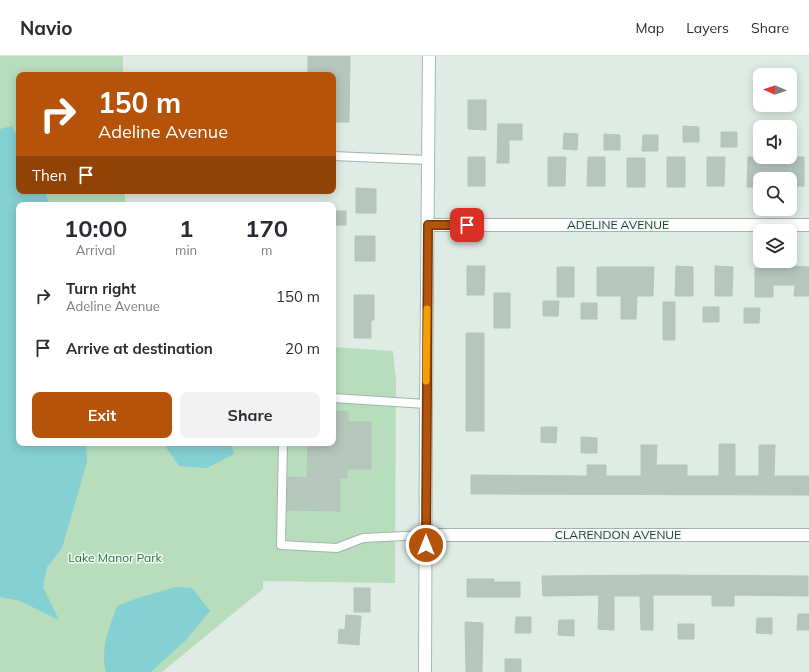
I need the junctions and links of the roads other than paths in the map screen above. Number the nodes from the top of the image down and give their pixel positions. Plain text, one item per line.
1 (429, 56) edge
2 (336, 156) edge
3 (428, 160) junction
4 (428, 225) junction
5 (809, 225) edge
6 (336, 398) edge
7 (426, 404) junction
8 (283, 446) edge
9 (426, 535) junction
10 (809, 535) edge
11 (425, 672) edge

1 - 3 street
2 - 3 lane
3 - 4 street
4 - 5 street, ADELINE AVENUE
4 - 7 street
6 - 7 lane
7 - 9 street
8 - 9 lane
9 - 10 street, CLARENDON AVENUE
9 - 11 street

